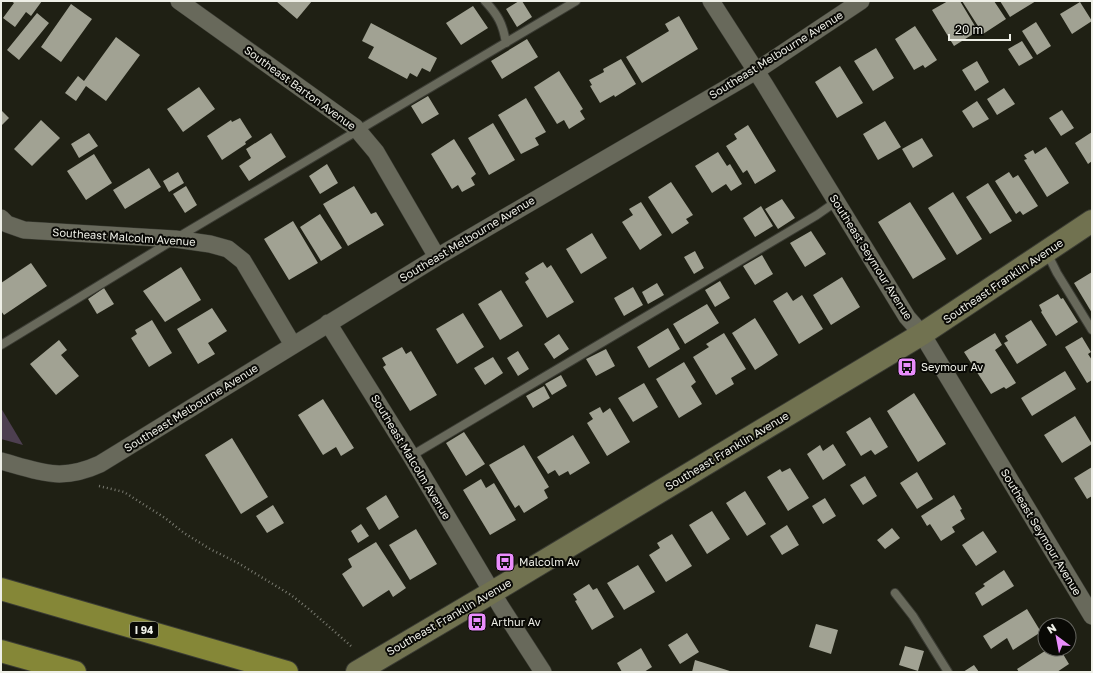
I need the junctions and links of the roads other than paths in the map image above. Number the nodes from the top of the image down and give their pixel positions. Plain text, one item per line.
1 (178, 1) edge
2 (485, 1) edge
3 (576, 1) edge
4 (711, 1) edge
5 (861, 1) edge
6 (506, 43) junction
7 (756, 71) junction
8 (358, 130) junction
9 (837, 201) junction
10 (1, 218) edge
11 (1092, 221) edge
12 (175, 239) junction
13 (1046, 252) junction
14 (436, 257) junction
15 (328, 322) junction
16 (1092, 330) edge
17 (922, 334) junction
18 (1, 345) edge
19 (294, 345) junction
20 (411, 456) junction
21 (1, 461) edge
22 (1, 589) edge
23 (492, 592) junction
24 (895, 593) dead end
25 (1092, 616) edge
26 (1, 651) edge
27 (361, 669) edge
28 (75, 672) edge
29 (287, 672) edge
30 (542, 672) edge
31 (948, 672) edge

1 - 8 street, Southeast Barton Avenue
2 - 6 lane
3 - 6 lane
4 - 7 street, Southeast Seymour Avenue
5 - 7 street, Southeast Melbourne Avenue
6 - 8 lane
7 - 9 street, Southeast Seymour Avenue
7 - 14 street, Southeast Melbourne Avenue
8 - 12 lane
8 - 14 street, Southeast Barton Avenue
9 - 17 street, Southeast Seymour Avenue
9 - 20 lane
10 - 12 street, Southeast Malcolm Avenue
11 - 13 street, Southeast Franklin Avenue
12 - 18 lane
12 - 19 street, Southeast Malcolm Avenue
13 - 16 lane
13 - 17 street, Southeast Franklin Avenue
14 - 15 street, Southeast Melbourne Avenue
15 - 19 street, Southeast Melbourne Avenue
15 - 20 street, Southeast Malcolm Avenue
17 - 23 street, Southeast Franklin Avenue
17 - 25 street, Southeast Seymour Avenue
19 - 21 street, Southeast Melbourne Avenue
20 - 23 street, Southeast Malcolm Avenue
22 - 29 highway, I 94
23 - 27 street, Southeast Franklin Avenue
23 - 30 street, Southeast Malcolm Avenue
24 - 31 lane
26 - 28 highway

